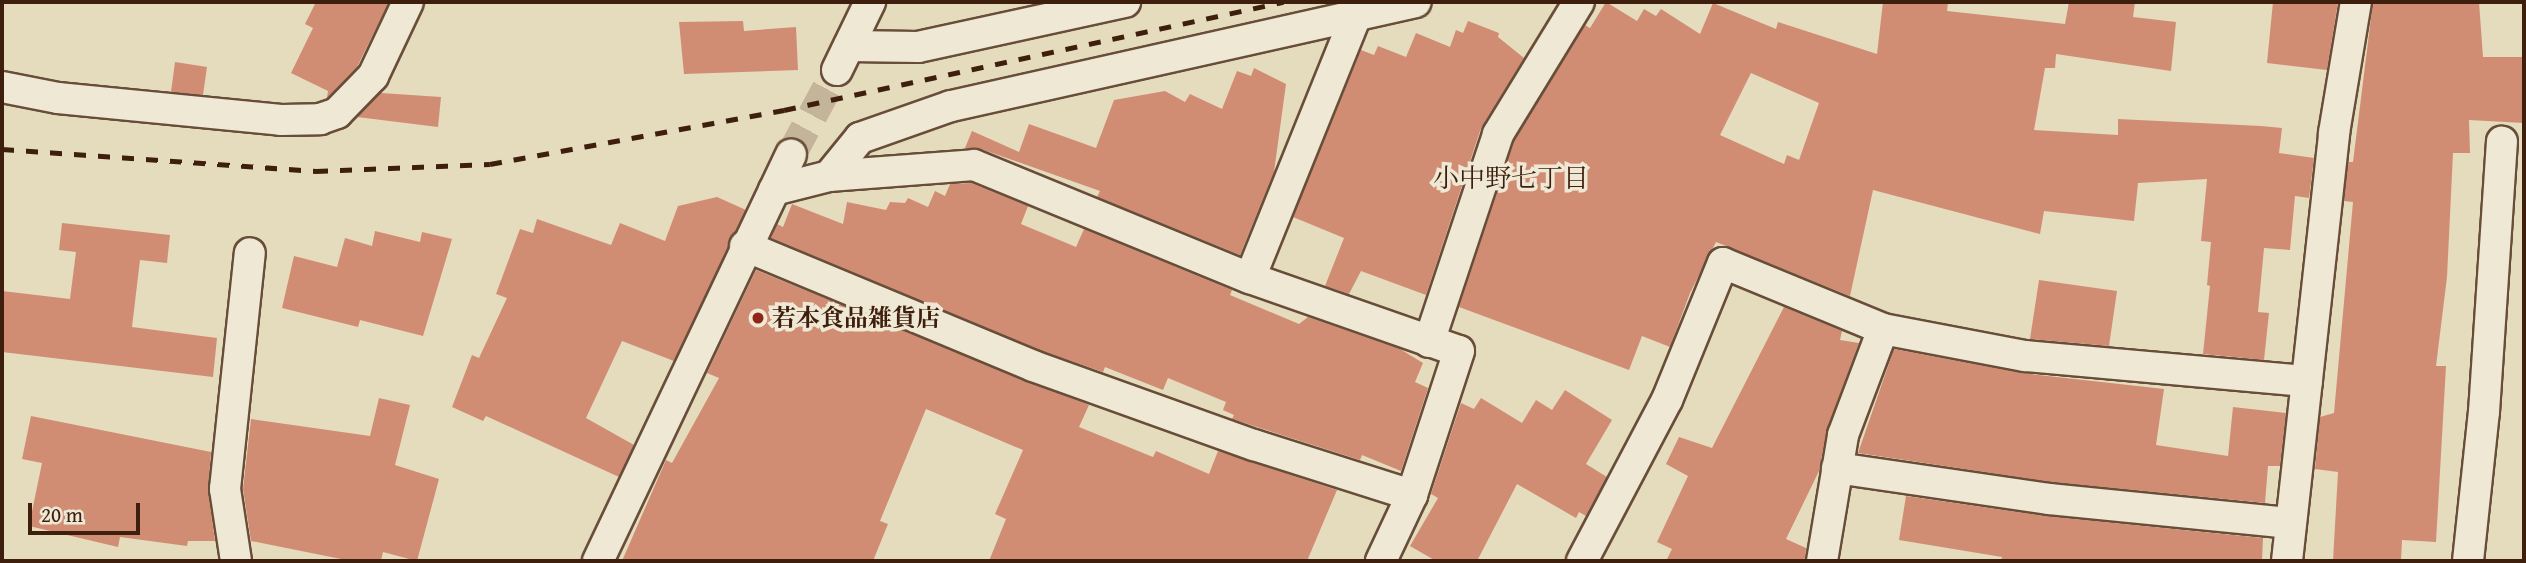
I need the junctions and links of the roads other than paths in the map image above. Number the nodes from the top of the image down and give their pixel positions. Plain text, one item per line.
1 (408, 2) edge
2 (870, 2) edge
3 (1125, 2) edge
4 (1415, 2) edge
5 (1579, 2) edge
6 (2356, 2) edge
7 (1357, 13) junction
8 (2, 87) edge
9 (2502, 142) dead end
10 (791, 155) tunnel mouth
11 (828, 176) junction
12 (774, 190) junction
13 (745, 246) junction
14 (250, 253) dead end
15 (1251, 278) junction
16 (1883, 329) junction
17 (1429, 342) junction
18 (2307, 381) junction
19 (1837, 468) junction
20 (1412, 495) junction
21 (2291, 523) junction
22 (236, 561) edge
23 (598, 561) edge
24 (1381, 561) edge
25 (1582, 561) edge
26 (1822, 561) edge
27 (2287, 561) edge
28 (2468, 561) edge

1 - 8 street
2 - 3 street
4 - 7 street
5 - 17 street
6 - 18 street
7 - 11 street
7 - 15 street
9 - 28 street
10 - 12 street
11 - 12 street
11 - 15 street
12 - 13 street
13 - 20 street
13 - 23 street
14 - 22 street
15 - 17 street
16 - 18 street
16 - 19 street
16 - 25 street
17 - 20 street
18 - 21 street
19 - 21 street
19 - 26 street
20 - 24 street
21 - 27 street

